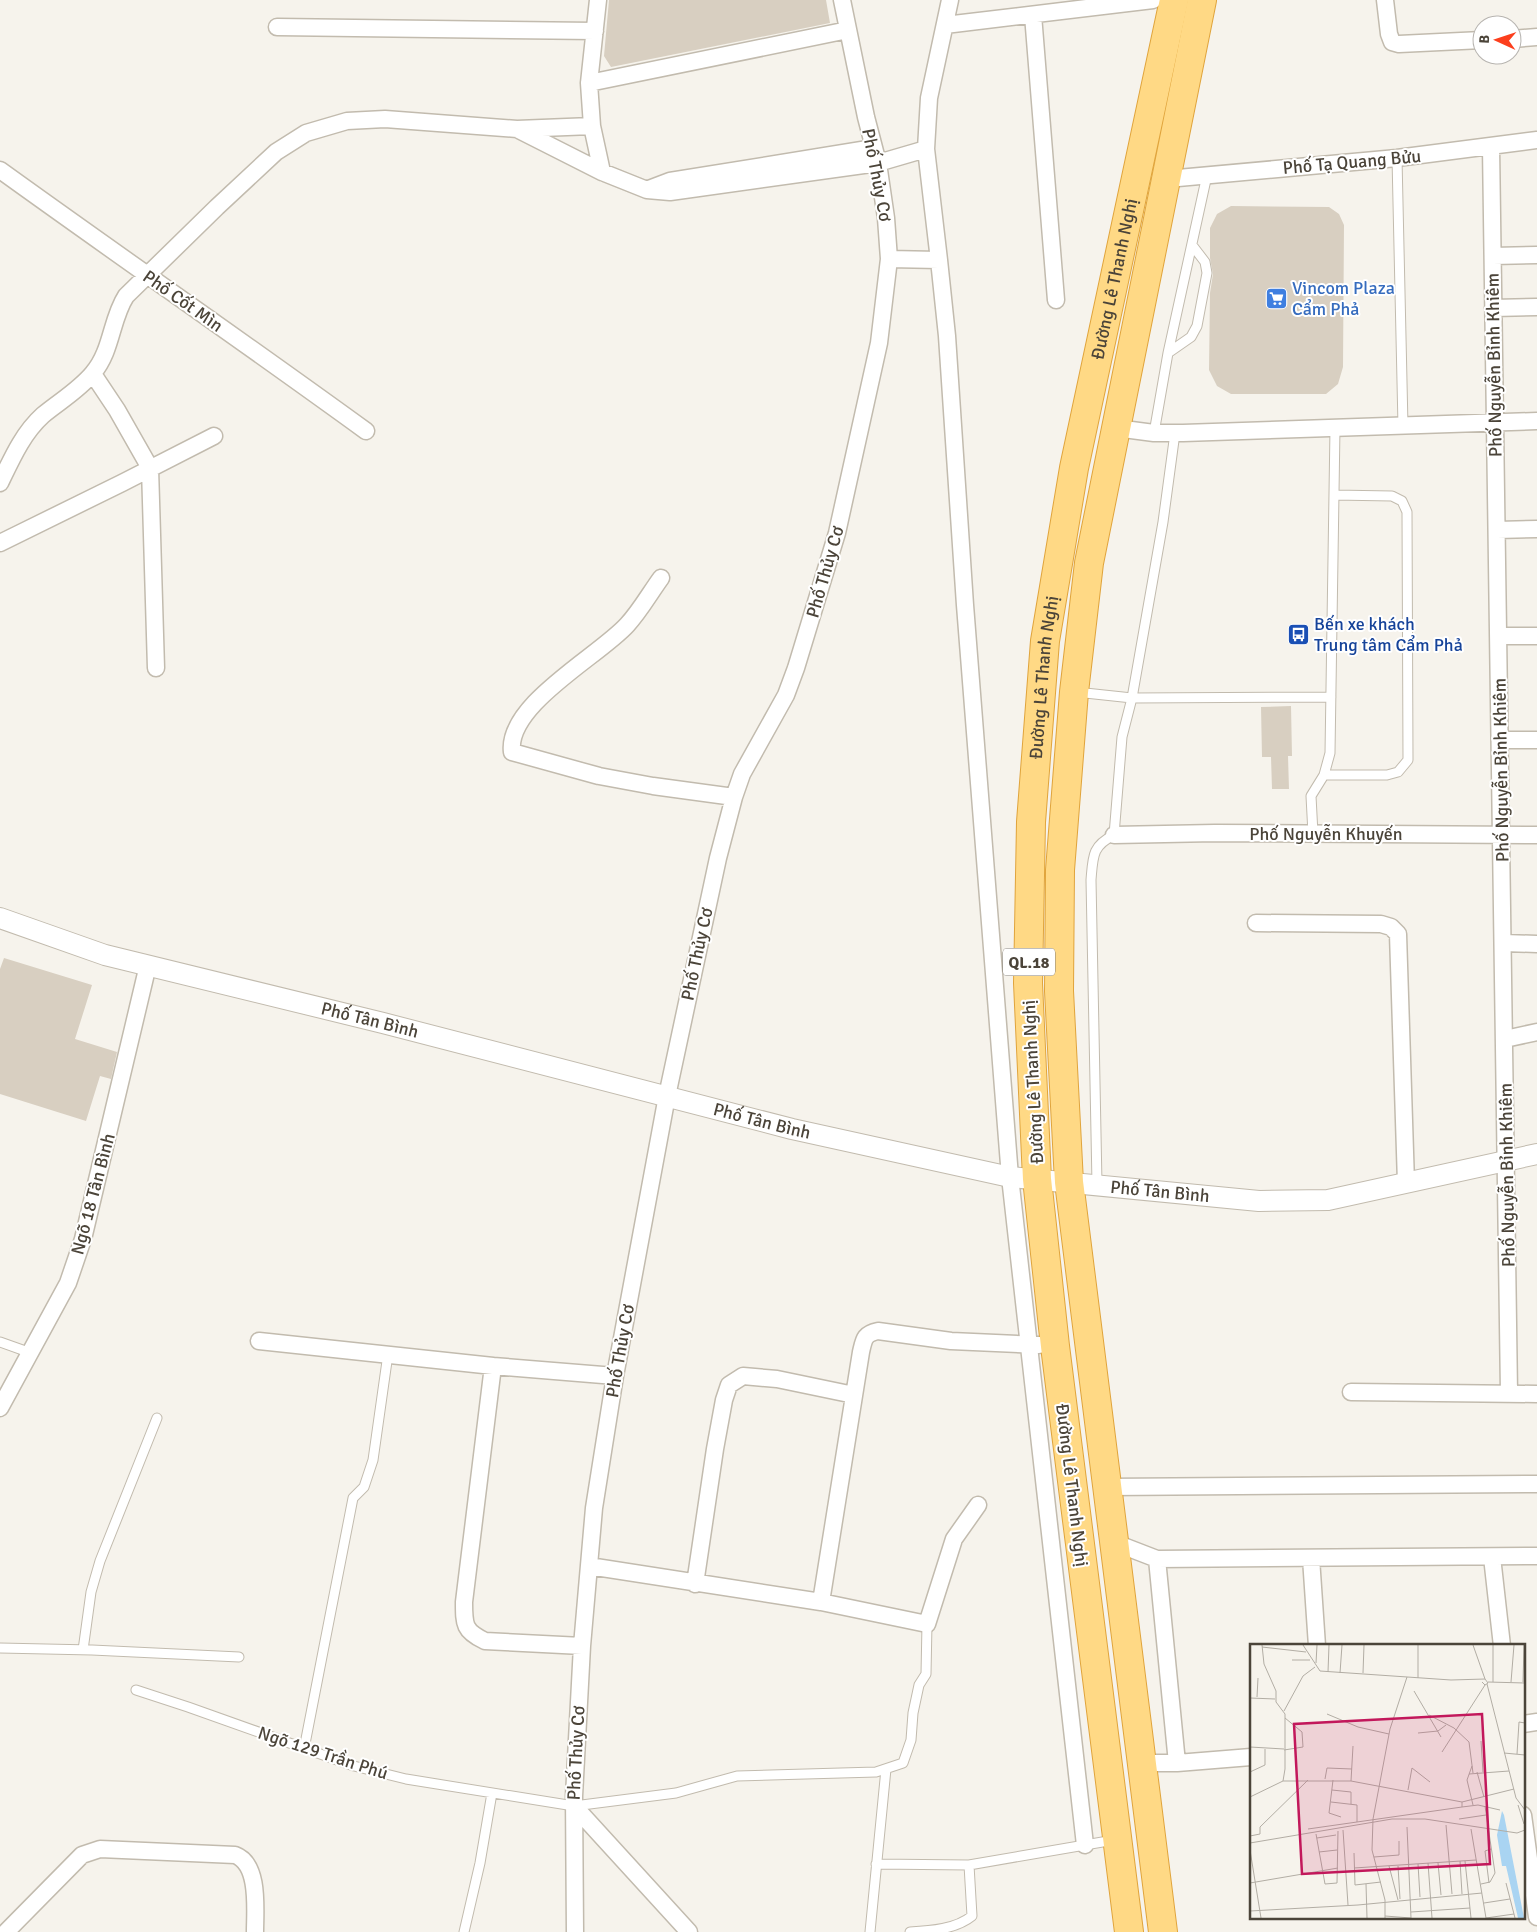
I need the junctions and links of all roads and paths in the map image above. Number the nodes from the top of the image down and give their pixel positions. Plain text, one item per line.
1 (598, 0) edge
2 (842, 0) edge
3 (950, 0) edge
4 (1153, 0) edge
5 (1174, 0) edge
6 (1202, 0) edge
7 (1384, 0) edge
8 (1033, 16) junction
9 (946, 25) junction
10 (277, 27) dead end
11 (848, 30) junction
12 (595, 31) junction
13 (1537, 37) edge
14 (1522, 38) edge
15 (1472, 40) edge
16 (589, 82) junction
17 (592, 126) junction
18 (517, 129) junction
19 (1537, 140) edge
20 (1491, 147) junction
21 (926, 149) junction
22 (876, 156) junction
23 (1397, 158) junction
24 (0, 170) edge
25 (602, 172) junction
26 (1207, 175) junction
27 (1167, 179) junction
28 (1192, 245) junction
29 (1537, 255) edge
30 (1492, 256) junction
31 (889, 259) junction
32 (939, 260) junction
33 (147, 276) junction
34 (1056, 300) dead end
35 (1493, 308) junction
36 (1537, 308) edge
37 (1168, 354) junction
38 (93, 374) junction
39 (1537, 421) edge
40 (1495, 422) junction
41 (1403, 426) junction
42 (1116, 428) junction
43 (1335, 428) junction
44 (366, 431) dead end
45 (1154, 433) junction
46 (1175, 433) junction
47 (214, 436) dead end
48 (150, 468) junction
49 (0, 483) edge
50 (1334, 495) junction
51 (1537, 529) edge
52 (1497, 530) junction
53 (0, 543) edge
54 (661, 578) dead end
55 (1499, 636) junction
56 (1537, 636) edge
57 (156, 668) dead end
58 (1074, 692) junction
59 (1041, 693) junction
60 (1331, 697) junction
61 (1132, 698) junction
62 (1500, 740) junction
63 (1537, 740) edge
64 (1324, 775) junction
65 (734, 798) junction
66 (1313, 834) junction
67 (1502, 834) junction
68 (1537, 834) edge
69 (1114, 835) junction
70 (0, 918) edge
71 (1256, 923) dead end
72 (1504, 943) junction
73 (1537, 944) edge
74 (148, 965) junction
75 (1537, 1032) edge
76 (1505, 1039) junction
77 (667, 1096) junction
78 (1537, 1154) edge
79 (1507, 1160) junction
80 (1010, 1177) junction
81 (1037, 1179) junction
82 (1068, 1182) junction
83 (1406, 1183) junction
84 (1097, 1184) junction
85 (259, 1341) dead end
86 (0, 1342) edge
87 (1041, 1346) junction
88 (31, 1353) junction
89 (388, 1354) junction
90 (493, 1366) junction
91 (615, 1376) junction
92 (1350, 1392) dead end
93 (1510, 1394) junction
94 (1537, 1394) edge
95 (854, 1395) junction
96 (0, 1408) edge
97 (157, 1418) dead end
98 (1537, 1484) edge
99 (1107, 1487) junction
100 (978, 1505) dead end
101 (1113, 1542) junction
102 (1537, 1556) edge
103 (1492, 1557) junction
104 (1311, 1558) junction
105 (1156, 1560) junction
106 (589, 1566) junction
107 (695, 1584) junction
108 (821, 1602) junction
109 (927, 1624) junction
110 (1317, 1644) edge
111 (1502, 1644) edge
112 (582, 1646) junction
113 (0, 1648) edge
114 (83, 1650) junction
115 (239, 1657) dead end
116 (136, 1690) dead end
117 (1537, 1722) edge
118 (1524, 1724) edge
119 (304, 1749) junction
120 (1250, 1757) edge
121 (1142, 1763) junction
122 (1177, 1763) junction
123 (886, 1769) junction
124 (492, 1793) junction
125 (574, 1806) junction
126 (1524, 1822) edge
127 (1116, 1840) junction
128 (1085, 1845) junction
129 (876, 1864) junction
130 (969, 1865) junction
131 (1537, 1917) edge
132 (6, 1932) edge
133 (255, 1932) edge
134 (464, 1932) edge
135 (575, 1932) edge
136 (689, 1932) edge
137 (870, 1932) edge
138 (910, 1932) edge
139 (1129, 1932) edge
140 (1163, 1932) edge

1 - 12 street
2 - 11 street, Phố Thủy Cơ
3 - 9 street
4 - 8 street
5 - 59 highway, Đường Lê Thanh Nghị / QL.18
6 - 27 highway, Đường Lê Thanh Nghị / QL.18
7 - 15 street
8 - 9 street
8 - 34 street
9 - 21 street
10 - 12 street
11 - 16 street
11 - 22 street, Phố Thủy Cơ
12 - 16 street
13 - 14 street
16 - 17 street
17 - 18 street
17 - 25 street
18 - 25 street
18 - 33 street
19 - 20 street, Phố Tạ Quang Bửu
20 - 23 street, Phố Tạ Quang Bửu
20 - 30 street, Phố Nguyễn Bỉnh Khiêm
21 - 22 street
21 - 32 street
22 - 25 street
22 - 31 street, Phố Thủy Cơ
23 - 26 street, Phố Tạ Quang Bửu
23 - 41 lane
24 - 33 street, Phố Cốt Mìn
26 - 27 street, Phố Tạ Quang Bửu
26 - 28 lane
27 - 42 highway, Đường Lê Thanh Nghị / QL.18
28 - 37 lane
28 - 37 lane
29 - 30 street
30 - 35 street, Phố Nguyễn Bỉnh Khiêm
31 - 32 street
31 - 65 street, Phố Thủy Cơ
32 - 80 street
33 - 38 street
33 - 44 street, Phố Cốt Mìn
35 - 36 street
35 - 40 street, Phố Nguyễn Bỉnh Khiêm
37 - 45 lane
38 - 48 street
38 - 49 street
39 - 40 street
40 - 41 street
40 - 52 street, Phố Nguyễn Bỉnh Khiêm
41 - 43 street
42 - 45 street
42 - 58 highway, Đường Lê Thanh Nghị / QL.18
43 - 46 street
43 - 50 lane
45 - 46 street
46 - 61 lane
47 - 48 street
48 - 53 street
48 - 57 street
50 - 60 lane
50 - 64 lane
51 - 52 street
52 - 55 street, Phố Nguyễn Bỉnh Khiêm
54 - 65 street
55 - 56 street
55 - 62 street, Phố Nguyễn Bỉnh Khiêm
58 - 59 highway
58 - 61 lane
58 - 82 highway, Đường Lê Thanh Nghị / QL.18
59 - 81 highway, Đường Lê Thanh Nghị / QL.18
60 - 61 lane
60 - 64 lane
61 - 69 lane
62 - 63 street
62 - 67 street, Phố Nguyễn Bỉnh Khiêm
64 - 66 lane
65 - 77 street, Phố Thủy Cơ
66 - 67 street, Phố Nguyễn Khuyến
66 - 69 street, Phố Nguyễn Khuyến
67 - 68 street, Phố Nguyễn Khuyến
67 - 72 street, Phố Nguyễn Bỉnh Khiêm
69 - 84 lane
70 - 74 street, Phố Tân Bình
71 - 83 street
72 - 73 street
72 - 76 street, Phố Nguyễn Bỉnh Khiêm
74 - 77 street, Phố Tân Bình
74 - 88 street, Ngõ 18 Tân Bình
75 - 76 street
76 - 79 street, Phố Nguyễn Bỉnh Khiêm
77 - 80 street, Phố Tân Bình
77 - 91 street, Phố Thủy Cơ
78 - 79 street, Phố Tân Bình
79 - 83 street, Phố Tân Bình
79 - 93 street, Phố Nguyễn Bỉnh Khiêm
80 - 81 street, Phố Tân Bình
80 - 87 street
81 - 82 street, Phố Tân Bình
81 - 87 highway, Đường Lê Thanh Nghị / QL.18
82 - 84 street, Phố Tân Bình
82 - 99 highway, Đường Lê Thanh Nghị / QL.18
83 - 84 street, Phố Tân Bình
85 - 89 street
86 - 88 lane
87 - 95 street
87 - 127 highway, Đường Lê Thanh Nghị / QL.18
87 - 128 street
88 - 96 street, Ngõ 18 Tân Bình
89 - 90 street
89 - 119 lane
90 - 91 street
90 - 112 street
91 - 106 street, Phố Thủy Cơ
92 - 93 street
93 - 94 street
95 - 107 street
95 - 108 street
97 - 114 lane
98 - 99 street
99 - 101 highway, Đường Lê Thanh Nghị / QL.18
100 - 109 street
101 - 105 street
101 - 121 highway, Đường Lê Thanh Nghị / QL.18
102 - 103 street
103 - 104 street
103 - 111 street
104 - 105 street
104 - 110 street
105 - 122 street
106 - 107 street
106 - 112 street, Phố Thủy Cơ
107 - 108 street
108 - 109 street
109 - 123 lane
112 - 125 street, Phố Thủy Cơ
113 - 114 lane
114 - 115 lane
116 - 119 lane, Ngõ 129 Trần Phú
117 - 118 street
119 - 124 lane, Ngõ 129 Trần Phú
120 - 122 street
121 - 122 street
121 - 140 highway, Đường Lê Thanh Nghị / QL.18
123 - 125 lane, Ngõ 129 Trần Phú
123 - 129 lane
124 - 125 lane, Ngõ 129 Trần Phú
124 - 134 lane
125 - 135 street, Phố Thủy Cơ
125 - 136 street
126 - 131 street
127 - 128 lane
127 - 139 highway, Đường Lê Thanh Nghị / QL.18
128 - 130 lane
129 - 130 lane
129 - 137 lane
130 - 138 lane
132 - 133 street

